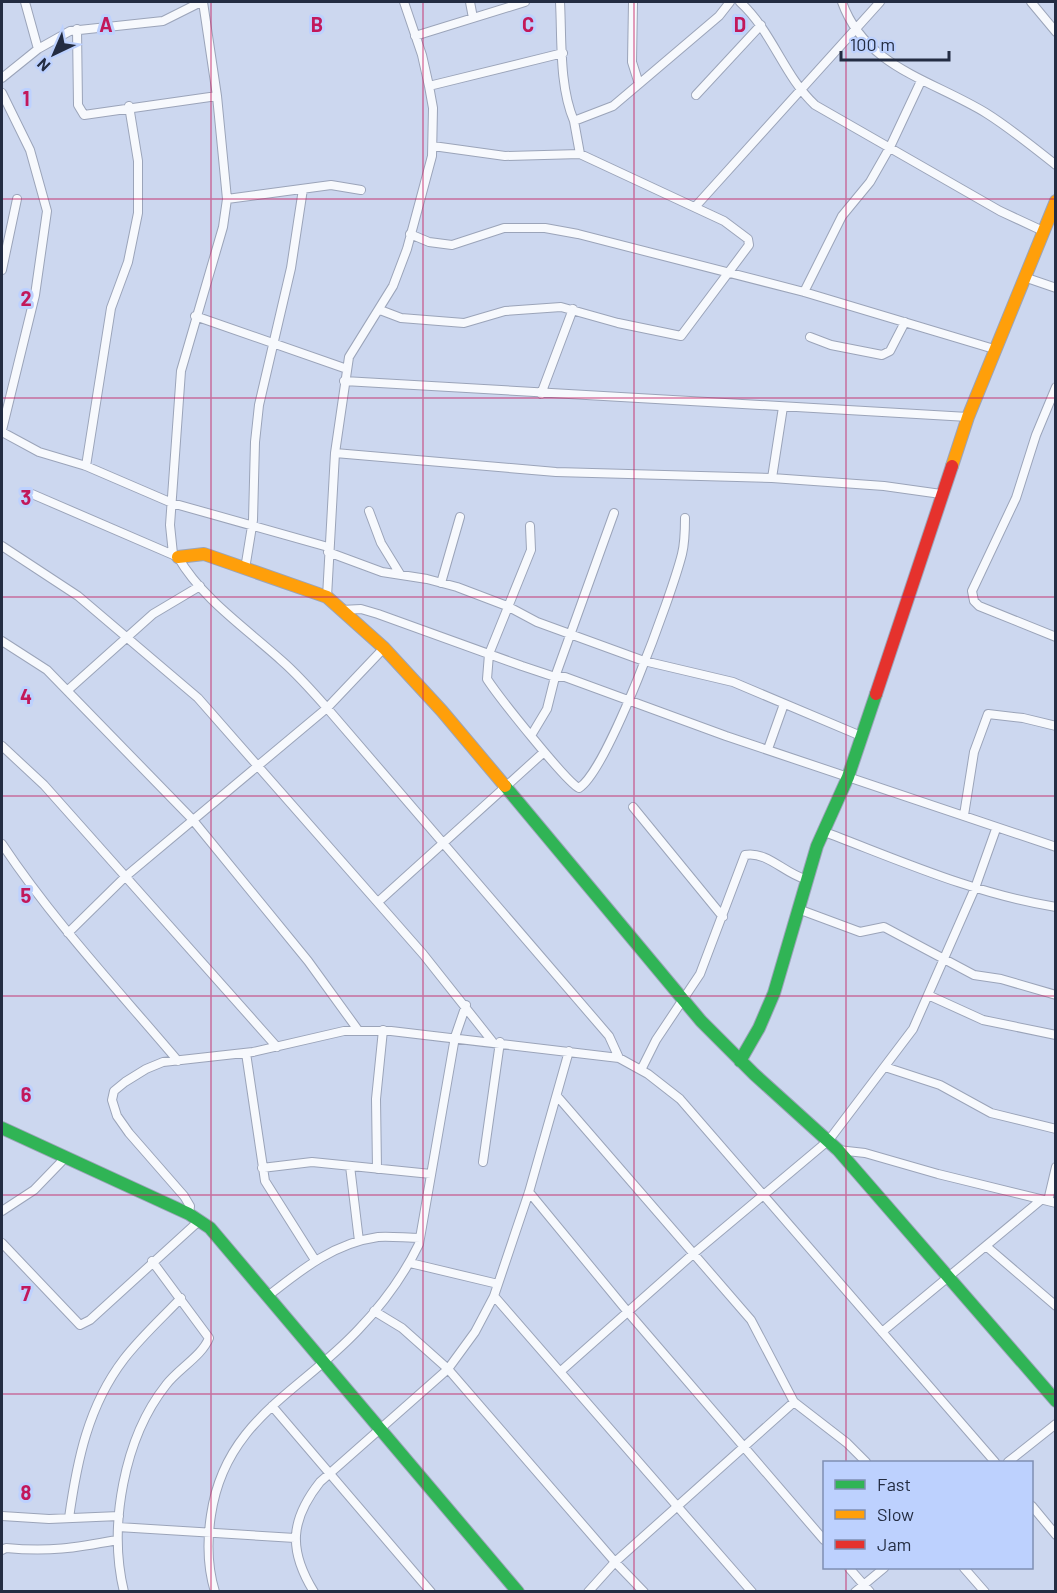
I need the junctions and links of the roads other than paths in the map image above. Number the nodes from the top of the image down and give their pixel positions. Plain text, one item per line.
1 (25, 2) edge
2 (202, 2) edge
3 (404, 2) edge
4 (470, 2) edge
5 (525, 2) edge
6 (560, 2) edge
7 (633, 2) edge
8 (730, 2) edge
9 (740, 2) edge
10 (842, 2) edge
11 (880, 2) edge
12 (1031, 2) edge
13 (512, 4) edge
14 (473, 18) junction
15 (761, 25) junction
16 (77, 29) junction
17 (856, 30) junction
18 (1056, 32) edge
19 (416, 36) junction
20 (38, 49) junction
21 (563, 53) junction
22 (2, 78) edge
23 (921, 81) junction
24 (639, 84) junction
25 (429, 86) junction
26 (802, 89) junction
27 (2, 93) edge
28 (696, 94) dead end
29 (217, 96) junction
30 (129, 106) junction
31 (574, 122) junction
32 (433, 146) junction
33 (890, 147) junction
34 (580, 154) junction
35 (1056, 165) edge
36 (303, 189) junction
37 (361, 190) dead end
38 (17, 199) dead end
39 (227, 199) junction
40 (1056, 201) edge
41 (695, 207) junction
42 (1052, 217) edge
43 (1043, 231) junction
44 (410, 234) junction
45 (2, 270) edge
46 (729, 274) junction
47 (1024, 277) junction
48 (1056, 288) edge
49 (804, 292) junction
50 (573, 309) junction
51 (380, 310) junction
52 (195, 316) junction
53 (905, 322) junction
54 (810, 337) dead end
55 (274, 346) junction
56 (994, 349) junction
57 (347, 369) junction
58 (344, 381) junction
59 (1056, 387) edge
60 (541, 394) junction
61 (783, 407) junction
62 (968, 417) junction
63 (2, 431) edge
64 (335, 453) junction
65 (86, 466) junction
66 (772, 478) junction
67 (32, 494) dead end
68 (941, 494) junction
69 (172, 503) junction
70 (369, 511) dead end
71 (614, 513) dead end
72 (460, 517) dead end
73 (685, 518) dead end
74 (530, 525) dead end
75 (252, 526) junction
76 (2, 546) edge
77 (328, 550) junction
78 (176, 555) junction
79 (245, 569) junction
80 (400, 574) junction
81 (441, 583) junction
82 (200, 586) junction
83 (327, 597) junction
84 (507, 606) junction
85 (341, 610) junction
86 (1055, 634) edge
87 (572, 635) junction
88 (129, 638) junction
89 (2, 641) edge
90 (384, 648) junction
91 (489, 654) junction
92 (644, 661) junction
93 (555, 677) junction
94 (68, 690) junction
95 (628, 699) junction
96 (784, 704) junction
97 (327, 708) junction
98 (1056, 726) edge
99 (532, 734) junction
100 (861, 736) junction
101 (2, 746) edge
102 (768, 749) junction
103 (544, 752) junction
104 (258, 765) junction
105 (848, 777) junction
106 (505, 786) junction
107 (633, 807) dead end
108 (964, 815) junction
109 (192, 819) junction
110 (996, 829) junction
111 (822, 831) junction
112 (2, 844) edge
113 (442, 845) junction
114 (1056, 847) edge
115 (125, 877) junction
116 (805, 879) junction
117 (975, 888) junction
118 (378, 902) junction
119 (1056, 907) edge
120 (798, 909) junction
121 (723, 916) junction
122 (68, 933) junction
123 (943, 961) junction
124 (928, 995) junction
125 (1056, 995) edge
126 (683, 999) junction
127 (466, 1005) junction
128 (358, 1030) junction
129 (383, 1030) junction
130 (1056, 1035) edge
131 (455, 1037) junction
132 (496, 1042) junction
133 (277, 1047) junction
134 (569, 1051) junction
135 (246, 1053) junction
136 (619, 1058) junction
137 (178, 1061) junction
138 (740, 1061) junction
139 (885, 1067) junction
140 (641, 1070) junction
141 (556, 1096) junction
142 (2, 1128) edge
143 (1056, 1129) edge
144 (829, 1140) junction
145 (838, 1150) junction
146 (65, 1158) junction
147 (483, 1162) dead end
148 (350, 1166) junction
149 (1056, 1167) edge
150 (262, 1168) junction
151 (377, 1168) junction
152 (431, 1174) junction
153 (529, 1191) junction
154 (764, 1195) junction
155 (1048, 1201) edge
156 (2, 1211) edge
157 (194, 1217) junction
158 (420, 1238) junction
159 (359, 1241) junction
160 (2, 1243) edge
161 (986, 1246) junction
162 (693, 1254) junction
163 (315, 1260) junction
164 (152, 1261) junction
165 (410, 1263) junction
166 (950, 1277) junction
167 (498, 1284) junction
168 (268, 1296) junction
169 (494, 1296) junction
170 (181, 1298) junction
171 (1056, 1306) edge
172 (374, 1311) junction
173 (627, 1311) junction
174 (882, 1332) junction
175 (323, 1361) junction
176 (448, 1369) junction
177 (561, 1371) junction
178 (1056, 1401) edge
179 (794, 1402) junction
180 (272, 1406) junction
181 (1056, 1424) edge
182 (382, 1430) junction
183 (744, 1448) junction
184 (865, 1461) edge
185 (994, 1461) edge
186 (1009, 1461) edge
187 (330, 1473) junction
188 (677, 1507) junction
189 (1033, 1507) edge
190 (2, 1516) edge
191 (119, 1516) junction
192 (69, 1518) junction
193 (118, 1527) junction
194 (208, 1533) junction
195 (1056, 1535) edge
196 (295, 1538) junction
197 (823, 1538) edge
198 (117, 1540) junction
199 (2, 1550) edge
200 (615, 1562) junction
201 (850, 1569) edge
202 (883, 1569) edge
203 (965, 1569) edge
204 (863, 1584) junction
205 (124, 1592) edge
206 (215, 1592) edge
207 (314, 1592) edge
208 (431, 1592) edge
209 (518, 1592) edge
210 (588, 1592) edge
211 (644, 1592) edge
212 (752, 1592) edge
213 (855, 1592) edge
214 (870, 1592) edge
215 (985, 1592) edge

1 - 20 street
2 - 16 street
2 - 29 street
3 - 19 street
4 - 14 street
5 - 13 street
6 - 21 street
7 - 24 street
8 - 24 street
9 - 15 street
10 - 17 street
11 - 17 street
12 - 18 street
13 - 14 street
14 - 19 street
15 - 26 street
15 - 28 street
16 - 20 street
16 - 30 street
17 - 23 street
17 - 26 street
19 - 25 street
20 - 22 street
21 - 25 street
21 - 31 street
23 - 33 street
23 - 35 street
24 - 31 street
25 - 32 street
26 - 33 street
26 - 41 street
27 - 63 street
29 - 30 street
29 - 39 street
30 - 65 street
31 - 34 street
32 - 34 street
32 - 44 street
33 - 43 street
33 - 49 street
34 - 41 street
36 - 37 street
36 - 39 street
36 - 55 street
38 - 45 street
39 - 52 street
40 - 42 street
41 - 46 street
42 - 43 street
43 - 47 street
44 - 46 street
44 - 51 street
46 - 49 street
46 - 50 street
47 - 48 street
47 - 56 street
49 - 53 street
50 - 51 street
50 - 60 street
51 - 57 street
52 - 55 street
52 - 69 street
53 - 54 street
53 - 56 street
55 - 57 street
55 - 75 street
56 - 62 street
57 - 58 street
58 - 60 street
58 - 64 street
59 - 86 street
60 - 61 street
61 - 62 street
61 - 66 street
62 - 68 street
63 - 65 street
64 - 66 street
64 - 77 street
65 - 69 street
66 - 68 street
67 - 78 street
68 - 100 street
69 - 75 street
69 - 78 street
70 - 80 street
71 - 87 street
72 - 81 street
73 - 92 street
74 - 84 street
75 - 77 street
75 - 79 street
76 - 88 street
77 - 80 street
77 - 83 street
78 - 79 street
78 - 82 street
79 - 83 street
80 - 81 street
81 - 84 street
82 - 88 street
82 - 97 street
83 - 85 street
84 - 87 street
84 - 91 street
85 - 90 street
85 - 91 street
87 - 92 street
87 - 93 street
88 - 94 street
88 - 104 street
89 - 94 street
90 - 97 street
90 - 106 street
91 - 93 street
91 - 99 street
92 - 95 street
92 - 96 street
93 - 95 street
93 - 99 street
94 - 109 street
95 - 102 street
95 - 103 street
96 - 100 street
96 - 102 street
97 - 104 street
97 - 113 street
98 - 108 street
99 - 103 street
100 - 105 street
101 - 115 street
102 - 105 street
103 - 106 street
104 - 109 street
104 - 118 street
105 - 108 street
105 - 111 street
106 - 113 street
106 - 126 street
107 - 121 street
108 - 110 street
109 - 115 street
109 - 128 street
110 - 114 street
110 - 117 street
111 - 116 street
111 - 117 street
112 - 122 street
113 - 118 street
113 - 136 street
115 - 122 street
115 - 133 street
116 - 120 street
116 - 121 street
117 - 119 street
117 - 123 street
118 - 127 street
120 - 123 street
120 - 138 street
121 - 126 street
122 - 137 street
123 - 124 street
123 - 125 street
124 - 130 street
124 - 139 street
126 - 138 street
126 - 140 street
127 - 131 street
127 - 132 street
128 - 129 street
128 - 133 street
129 - 131 street
129 - 151 street
131 - 132 street
131 - 152 street
132 - 134 street
132 - 147 street
133 - 135 street
134 - 136 street
134 - 141 street
135 - 137 street
135 - 150 street
136 - 140 street
137 - 157 street
138 - 144 street
139 - 143 street
139 - 144 street
140 - 154 street
141 - 153 street
141 - 162 street
142 - 146 street
144 - 145 street
144 - 154 street
145 - 155 street
145 - 166 street
146 - 156 street
146 - 157 street
148 - 150 street
148 - 151 street
148 - 159 street
149 - 155 street
150 - 163 street
151 - 152 street
152 - 158 street
153 - 167 street
153 - 173 street
154 - 162 street
154 - 174 street
155 - 161 street
157 - 164 street
157 - 168 street
158 - 159 street
158 - 165 street
159 - 163 street
160 - 164 street
161 - 166 street
161 - 171 street
162 - 173 street
162 - 179 street
163 - 168 street
164 - 170 street
165 - 167 street
165 - 172 street
166 - 174 street
166 - 178 street
167 - 169 street
168 - 175 street
169 - 176 street
169 - 177 street
170 - 191 street
170 - 192 street
172 - 175 street
172 - 176 street
173 - 177 street
173 - 183 street
174 - 185 street
175 - 180 street
175 - 182 street
176 - 182 street
176 - 200 street
177 - 188 street
179 - 183 street
179 - 184 street
180 - 187 street
180 - 194 street
181 - 186 street
182 - 187 street
182 - 209 street
183 - 188 street
183 - 197 street
187 - 196 street
187 - 208 street
188 - 200 street
188 - 212 street
189 - 195 street
190 - 192 street
191 - 192 street
191 - 193 street
193 - 194 street
193 - 198 street
194 - 196 street
194 - 206 street
196 - 207 street
198 - 199 street
198 - 205 street
200 - 210 street
200 - 211 street
201 - 204 street
202 - 204 street
203 - 215 street
204 - 213 street
204 - 214 street

